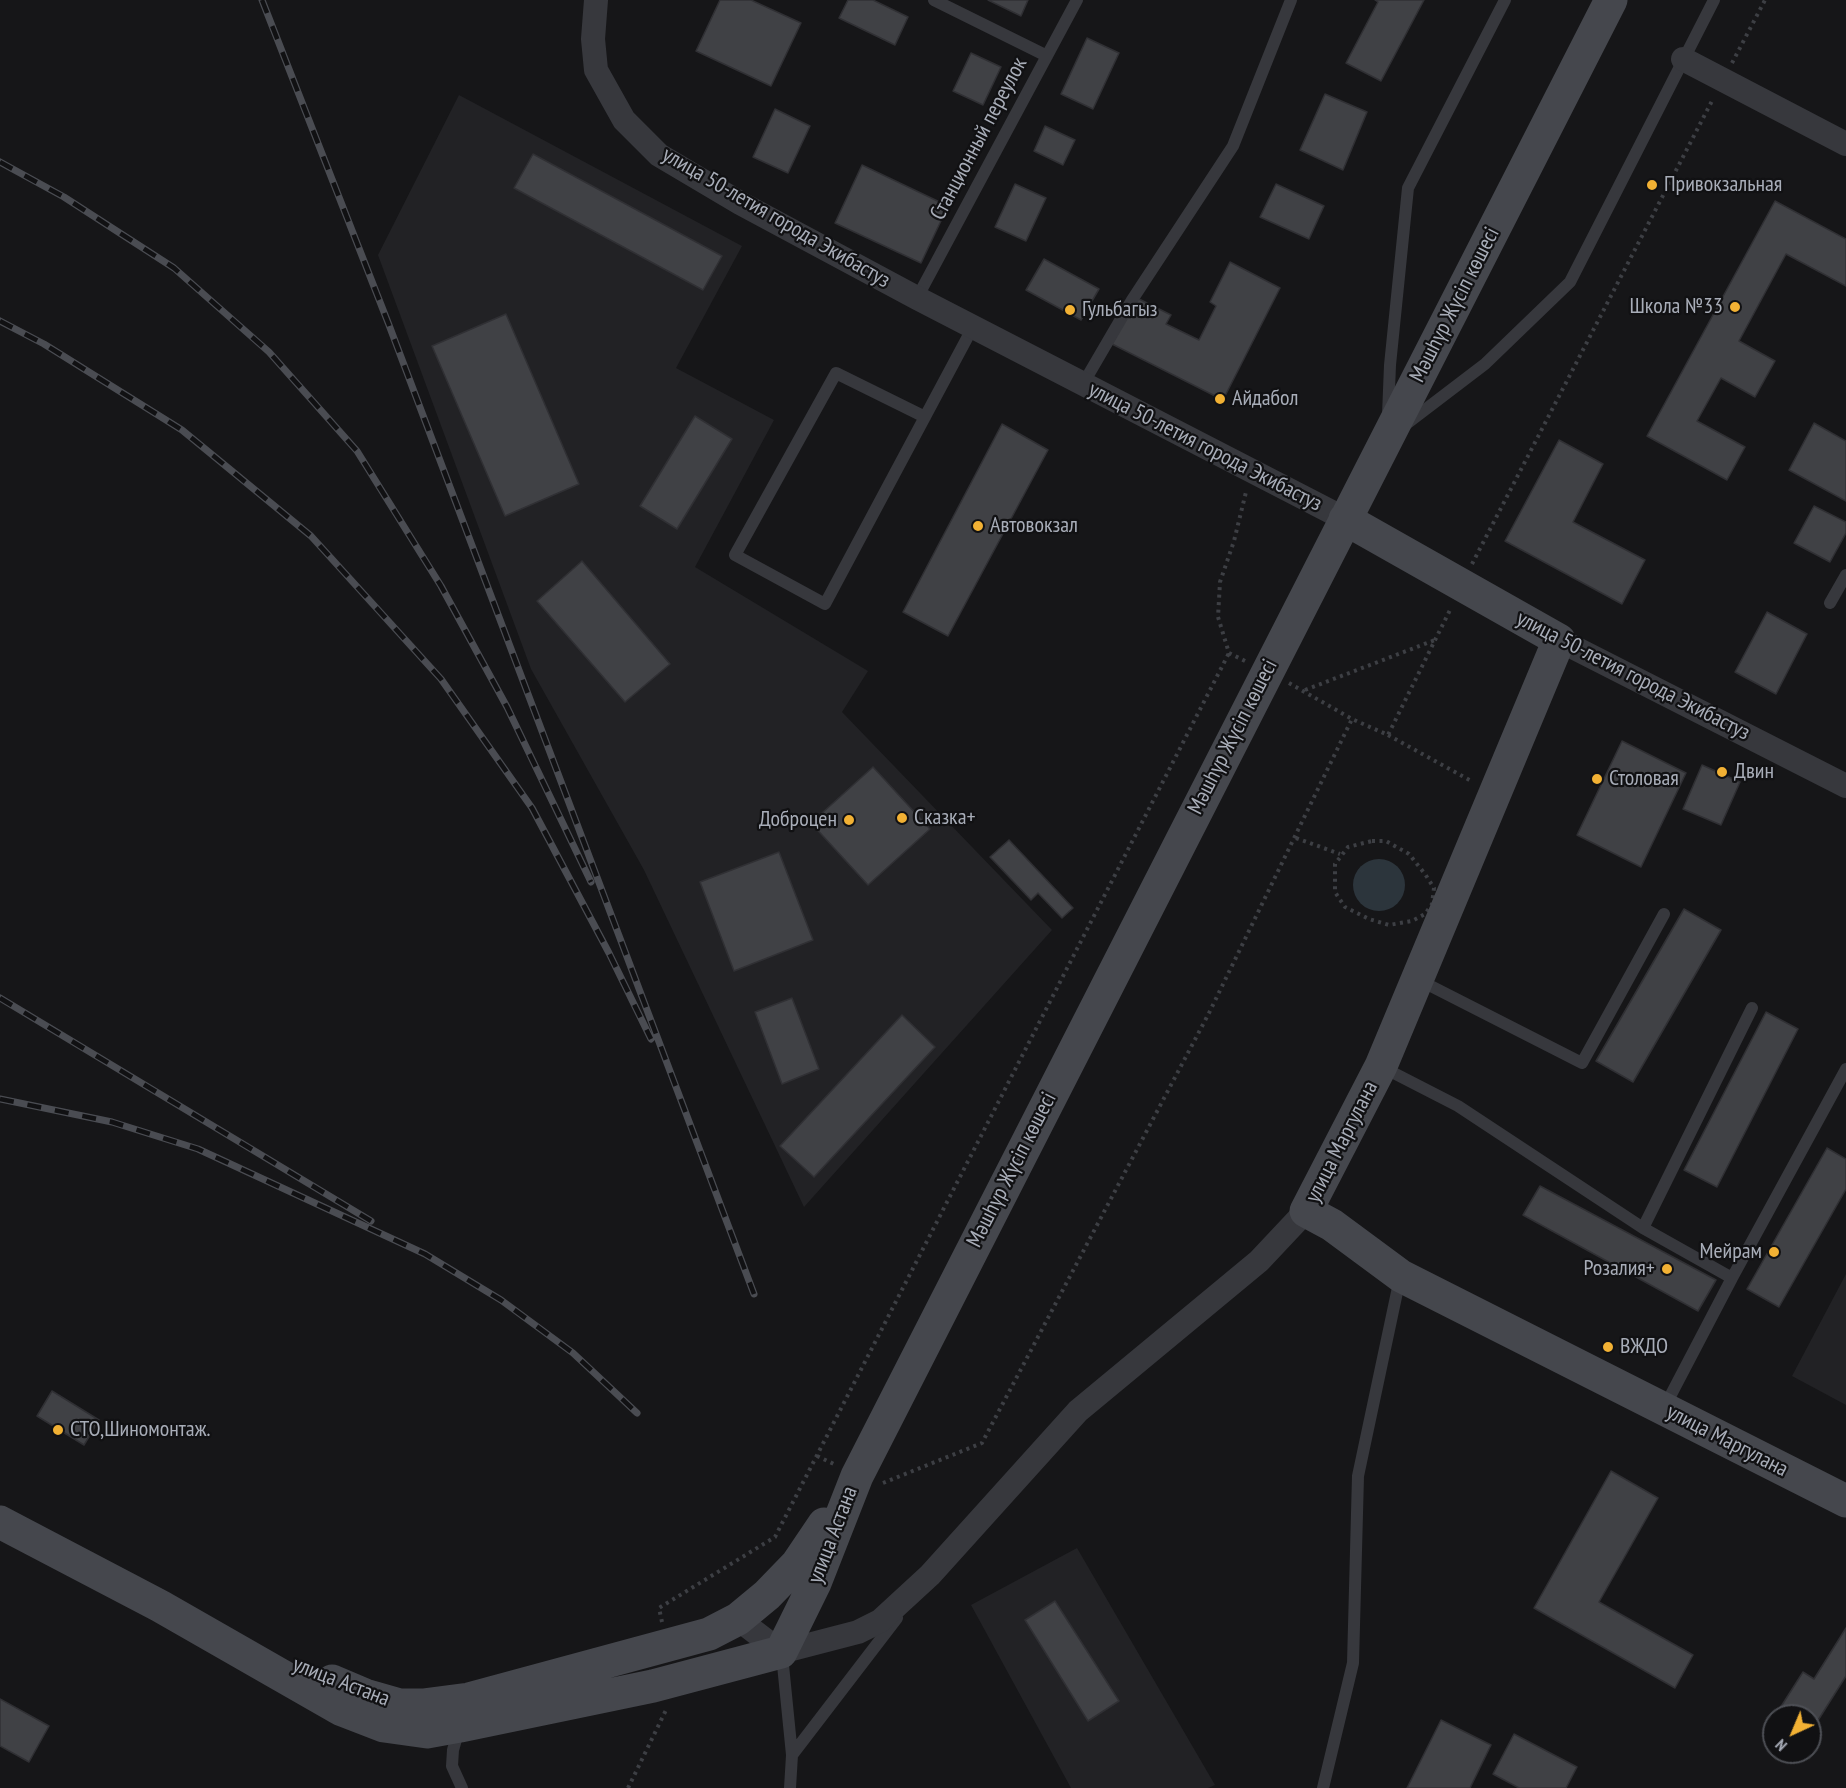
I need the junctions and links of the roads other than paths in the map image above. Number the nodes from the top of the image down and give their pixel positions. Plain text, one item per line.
1 (596, 0) edge
2 (934, 0) edge
3 (1077, 0) edge
4 (1292, 0) edge
5 (1505, 0) edge
6 (1611, 0) edge
7 (1714, 0) edge
8 (1047, 56) junction
9 (1683, 59) junction
10 (1846, 144) edge
11 (917, 298) junction
12 (973, 327) junction
13 (1083, 384) junction
14 (925, 417) junction
15 (1387, 438) junction
16 (1345, 519) junction
17 (1846, 575) edge
18 (1830, 603) dead end
19 (1559, 640) junction
20 (1846, 786) edge
21 (1664, 914) dead end
22 (1417, 979) junction
23 (1752, 1008) dead end
24 (1381, 1066) junction
25 (1846, 1069) edge
26 (1306, 1211) junction
27 (1642, 1228) junction
28 (1401, 1276) junction
29 (1732, 1278) junction
30 (1664, 1409) junction
31 (856, 1476) junction
32 (1846, 1501) edge
33 (0, 1522) edge
34 (930, 1575) junction
35 (738, 1619) junction
36 (782, 1652) junction
37 (465, 1713) junction
38 (792, 1755) junction
39 (462, 1788) edge
40 (790, 1788) edge
41 (1323, 1788) edge

1 - 11 street, улица 50-летия города Экибастуз
2 - 8 lane
3 - 8 lane, Станционный переулок
4 - 13 lane
5 - 15 lane
6 - 15 main road, Мәшһүр Жүсіп көшесі
7 - 9 lane
8 - 11 lane, Станционный переулок
9 - 10 street
9 - 15 lane
11 - 12 street, улица 50-летия города Экибастуз
12 - 13 street, улица 50-летия города Экибастуз
12 - 14 lane
13 - 16 street, улица 50-летия города Экибастуз
14 - 14 lane
15 - 16 main road, Мәшһүр Жүсіп көшесі
16 - 19 main road, улица 50-летия города Экибастуз
16 - 31 main road, Мәшһүр Жүсіп көшесі
17 - 18 lane
19 - 20 street, улица 50-летия города Экибастуз
19 - 22 main road, улица Маргулана
21 - 22 lane
22 - 24 main road, улица Маргулана
23 - 27 lane
24 - 26 main road, улица Маргулана
24 - 27 lane
25 - 29 lane
26 - 28 main road, улица Маргулана
26 - 34 street
27 - 29 lane
28 - 30 main road, улица Маргулана
28 - 41 lane
29 - 30 lane
30 - 32 main road, улица Маргулана
31 - 35 main road, улица Астана
31 - 36 main road, улица Астана
33 - 37 main road, улица Астана
34 - 36 street
34 - 38 lane
35 - 36 street
35 - 37 main road, улица Астана
36 - 37 main road, улица Астана
36 - 38 lane
37 - 39 lane
38 - 40 lane

